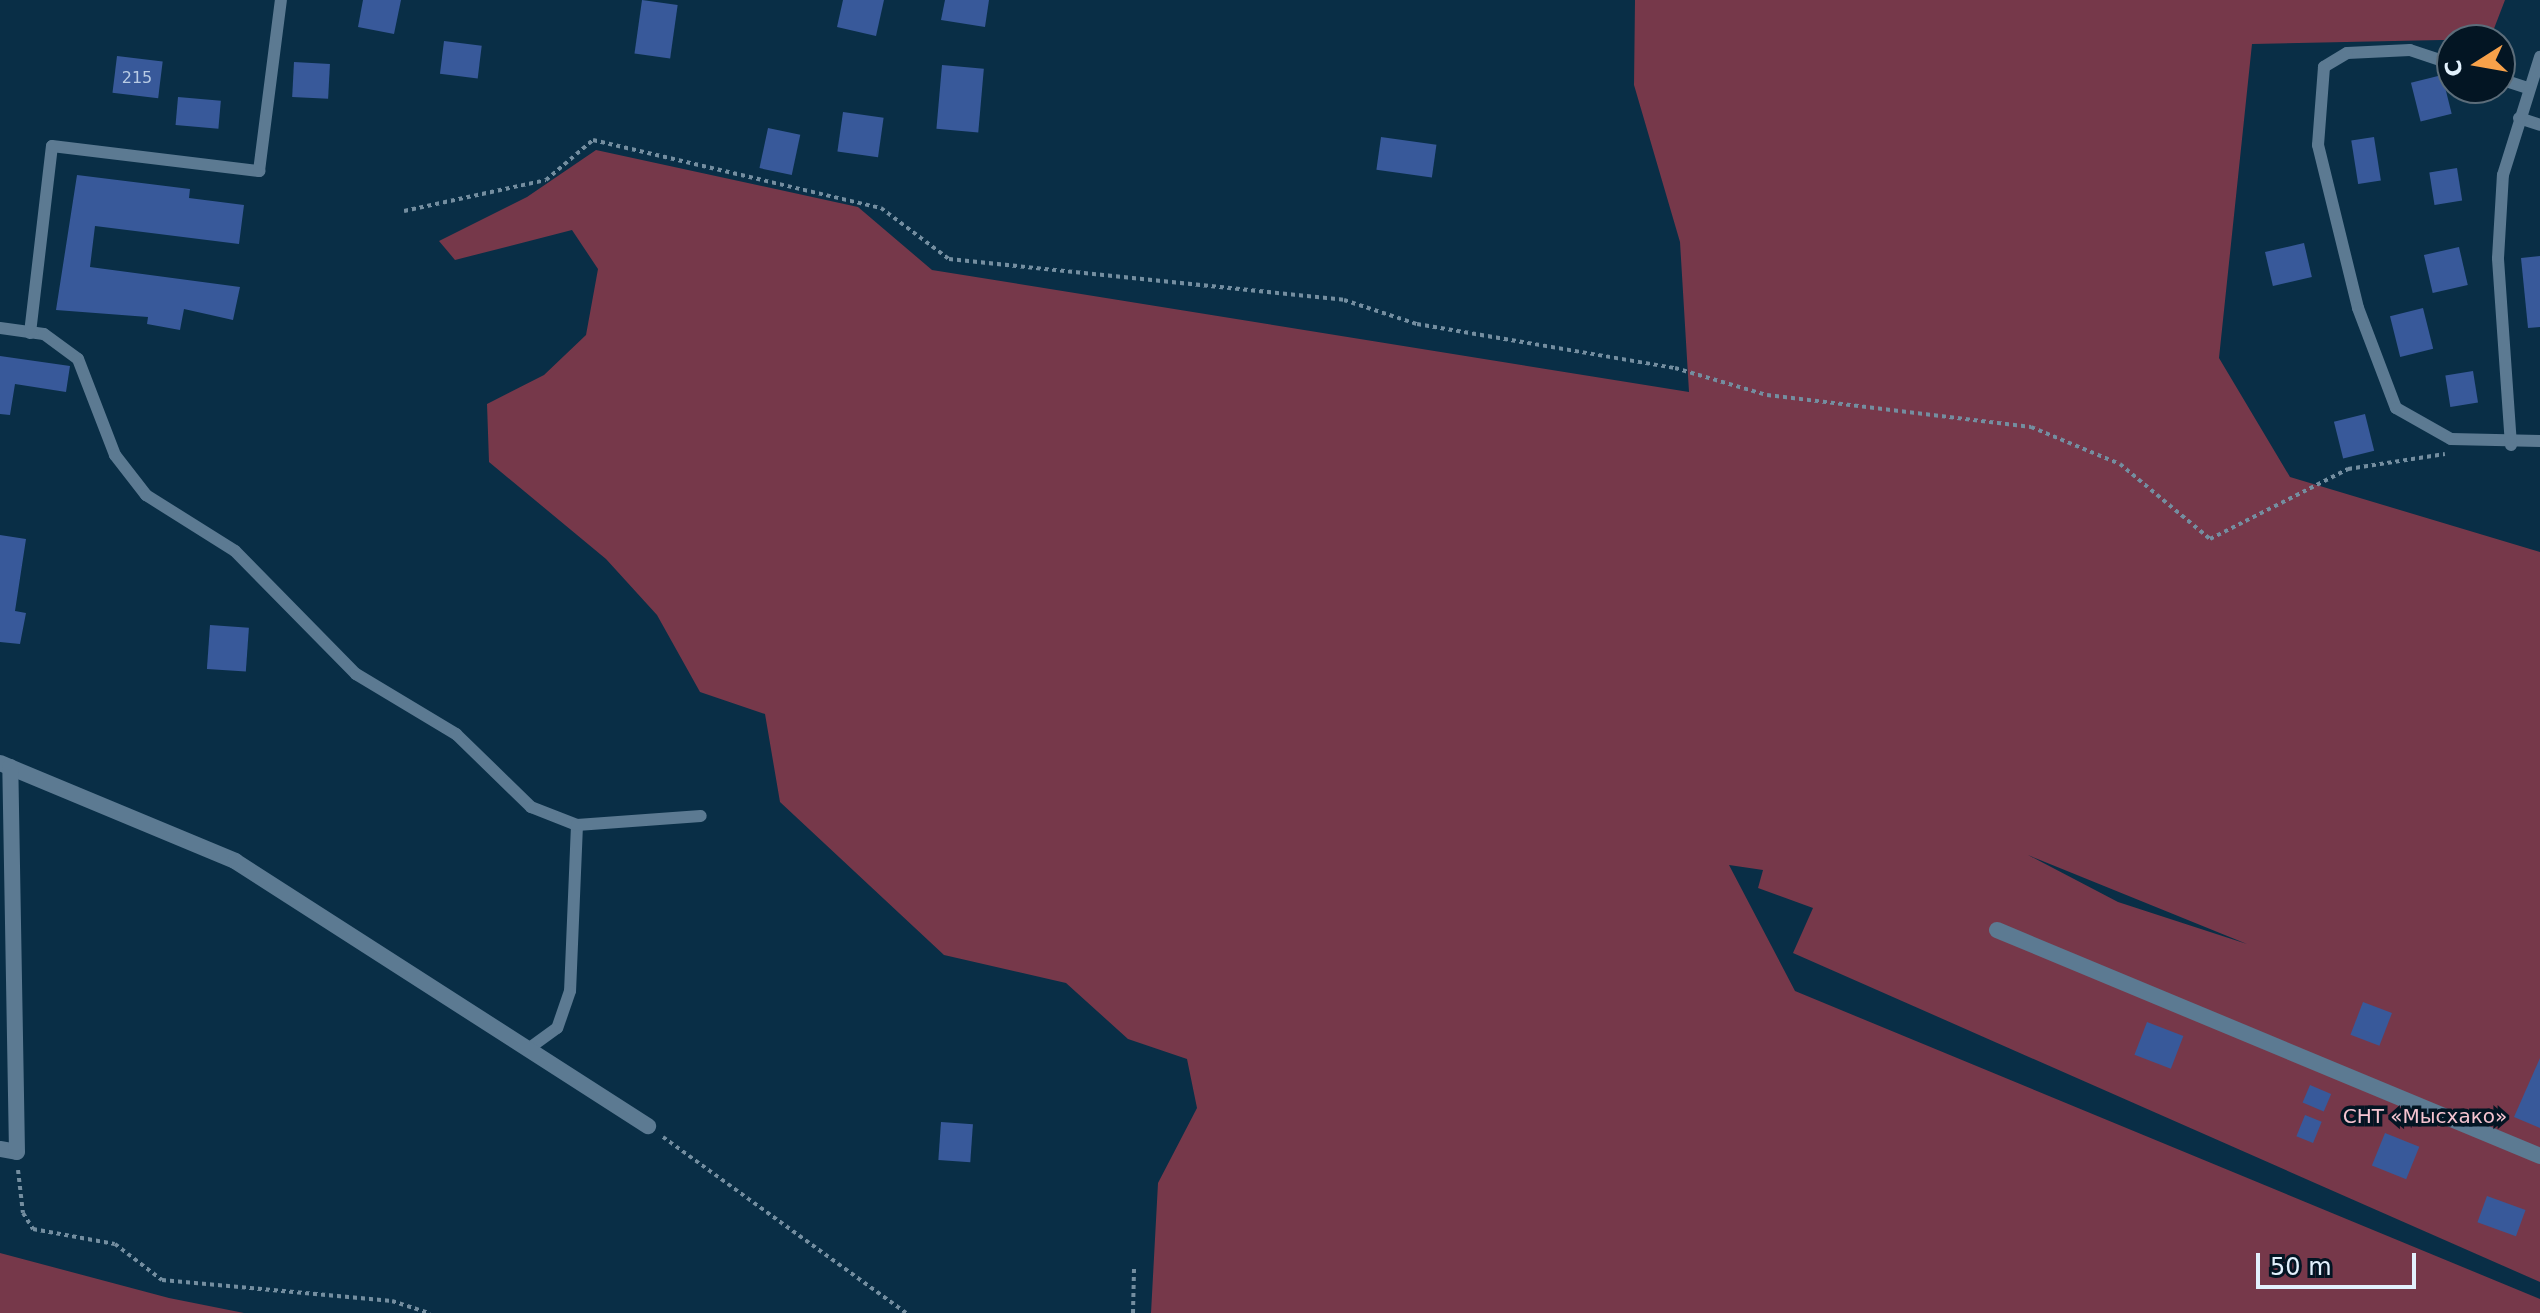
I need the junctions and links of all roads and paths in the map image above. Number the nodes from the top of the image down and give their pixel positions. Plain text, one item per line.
1 (281, 0) edge
2 (2540, 57) edge
3 (2436, 59) edge
4 (2516, 84) edge
5 (2528, 88) junction
6 (2519, 118) junction
7 (2540, 125) edge
8 (404, 211) dead end
9 (0, 328) edge
10 (30, 333) junction
11 (2540, 441) edge
12 (2511, 445) junction
13 (2449, 454) dead end
14 (5, 765) edge
15 (701, 816) dead end
16 (577, 825) junction
17 (1997, 930) dead end
18 (529, 1048) junction
19 (648, 1126) joint
20 (8, 1151) edge
21 (2540, 1156) edge
22 (1134, 1268) dead end
23 (430, 1313) edge
24 (906, 1313) edge
25 (1133, 1313) edge

1 - 10 lane
2 - 5 lane
3 - 12 lane
4 - 5 lane
5 - 6 lane
6 - 7 lane
6 - 12 lane
8 - 13 path
9 - 10 lane
10 - 16 lane
11 - 12 lane
14 - 18 street
14 - 20 street
15 - 16 lane
16 - 18 lane
17 - 21 street
18 - 19 street
19 - 24 path
20 - 23 path
22 - 25 path

